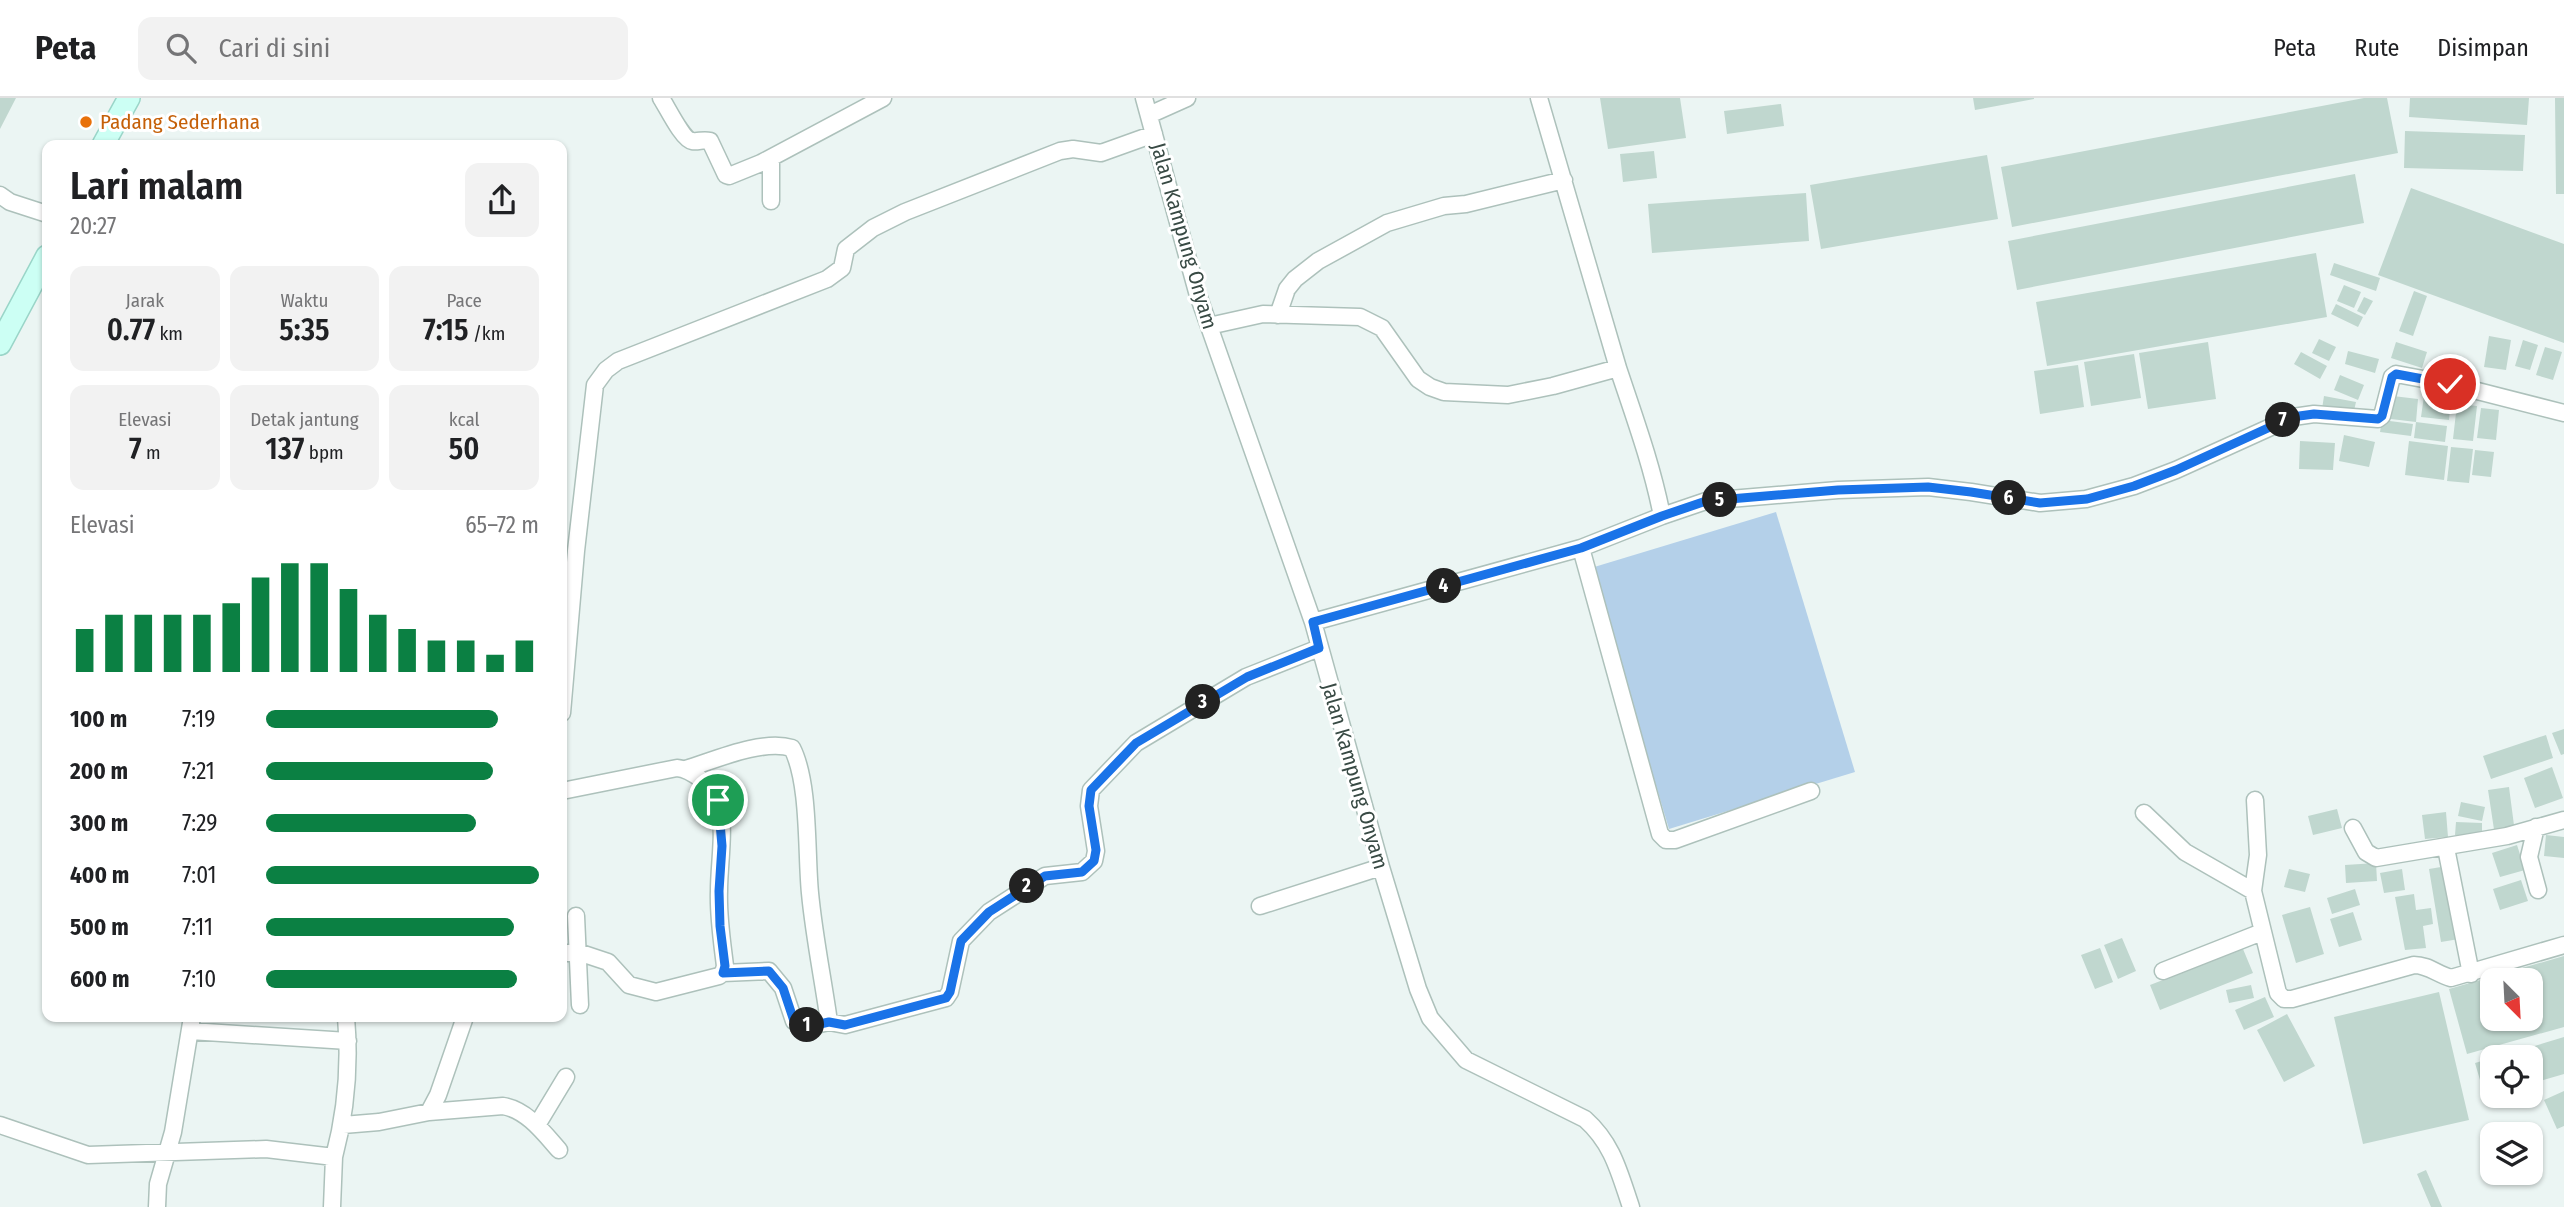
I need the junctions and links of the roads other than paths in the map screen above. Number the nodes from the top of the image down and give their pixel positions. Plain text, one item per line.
1 (129, 98) edge
2 (661, 98) edge
3 (883, 98) edge
4 (1144, 98) edge
5 (1187, 98) edge
6 (1539, 98) edge
7 (1149, 115) junction
8 (1154, 134) junction
9 (106, 140) edge
10 (771, 158) junction
11 (1564, 180) junction
12 (0, 195) edge
13 (772, 201) dead end
14 (42, 213) edge
15 (42, 265) edge
16 (1278, 315) junction
17 (1209, 326) junction
18 (0, 344) edge
19 (1618, 368) junction
20 (2564, 413) edge
21 (1662, 516) junction
22 (1581, 548) junction
23 (1313, 622) junction
24 (1319, 648) junction
25 (567, 655) edge
26 (686, 769) junction
27 (567, 790) edge
28 (1811, 791) dead end
29 (2255, 800) dead end
30 (2144, 813) dead end
31 (2564, 820) edge
32 (2536, 827) junction
33 (2353, 828) dead end
34 (2446, 848) junction
35 (1381, 867) junction
36 (2538, 890) dead end
37 (2253, 891) junction
38 (1259, 906) dead end
39 (576, 916) dead end
40 (2262, 932) junction
41 (2564, 945) edge
42 (579, 952) junction
43 (567, 953) edge
44 (2163, 971) dead end
45 (723, 973) junction
46 (2471, 974) junction
47 (580, 1005) dead end
48 (346, 1022) edge
49 (463, 1022) edge
50 (829, 1022) junction
51 (191, 1024) edge
52 (348, 1041) junction
53 (566, 1077) dead end
54 (429, 1112) junction
55 (0, 1125) edge
56 (343, 1125) junction
57 (537, 1125) junction
58 (559, 1150) dead end
59 (169, 1153) junction
60 (334, 1157) junction
61 (157, 1207) edge
62 (332, 1207) edge
63 (1631, 1207) edge

1 - 9 main road
2 - 10 street
3 - 10 street
4 - 7 street, Jalan Kampung Onyam
5 - 7 street
6 - 11 street
7 - 8 street, Jalan Kampung Onyam
8 - 17 street, Jalan Kampung Onyam
8 - 25 street
10 - 13 street
11 - 16 street
11 - 19 street
12 - 14 street
15 - 18 main road
16 - 17 street
16 - 19 street
17 - 23 street, Jalan Kampung Onyam
19 - 21 street
20 - 21 street
21 - 22 street
22 - 23 street
22 - 28 street
23 - 24 street, Jalan Kampung Onyam
24 - 35 street, Jalan Kampung Onyam
24 - 50 street
26 - 27 street
26 - 45 street
26 - 50 street
29 - 37 street
30 - 37 street
31 - 32 street
32 - 34 street
32 - 36 street
33 - 34 street
34 - 46 street
35 - 38 street
35 - 63 street, Jalan Kampung Onyam
37 - 40 street
39 - 42 street
40 - 44 street
40 - 46 street
41 - 46 street
42 - 43 street
42 - 45 street
42 - 47 street
45 - 50 street
48 - 52 street
49 - 54 street
51 - 52 street
51 - 59 street
52 - 56 street
53 - 57 street
54 - 56 street
54 - 57 street
55 - 59 street
56 - 60 street
57 - 58 street
59 - 60 street
59 - 61 street
60 - 62 street

